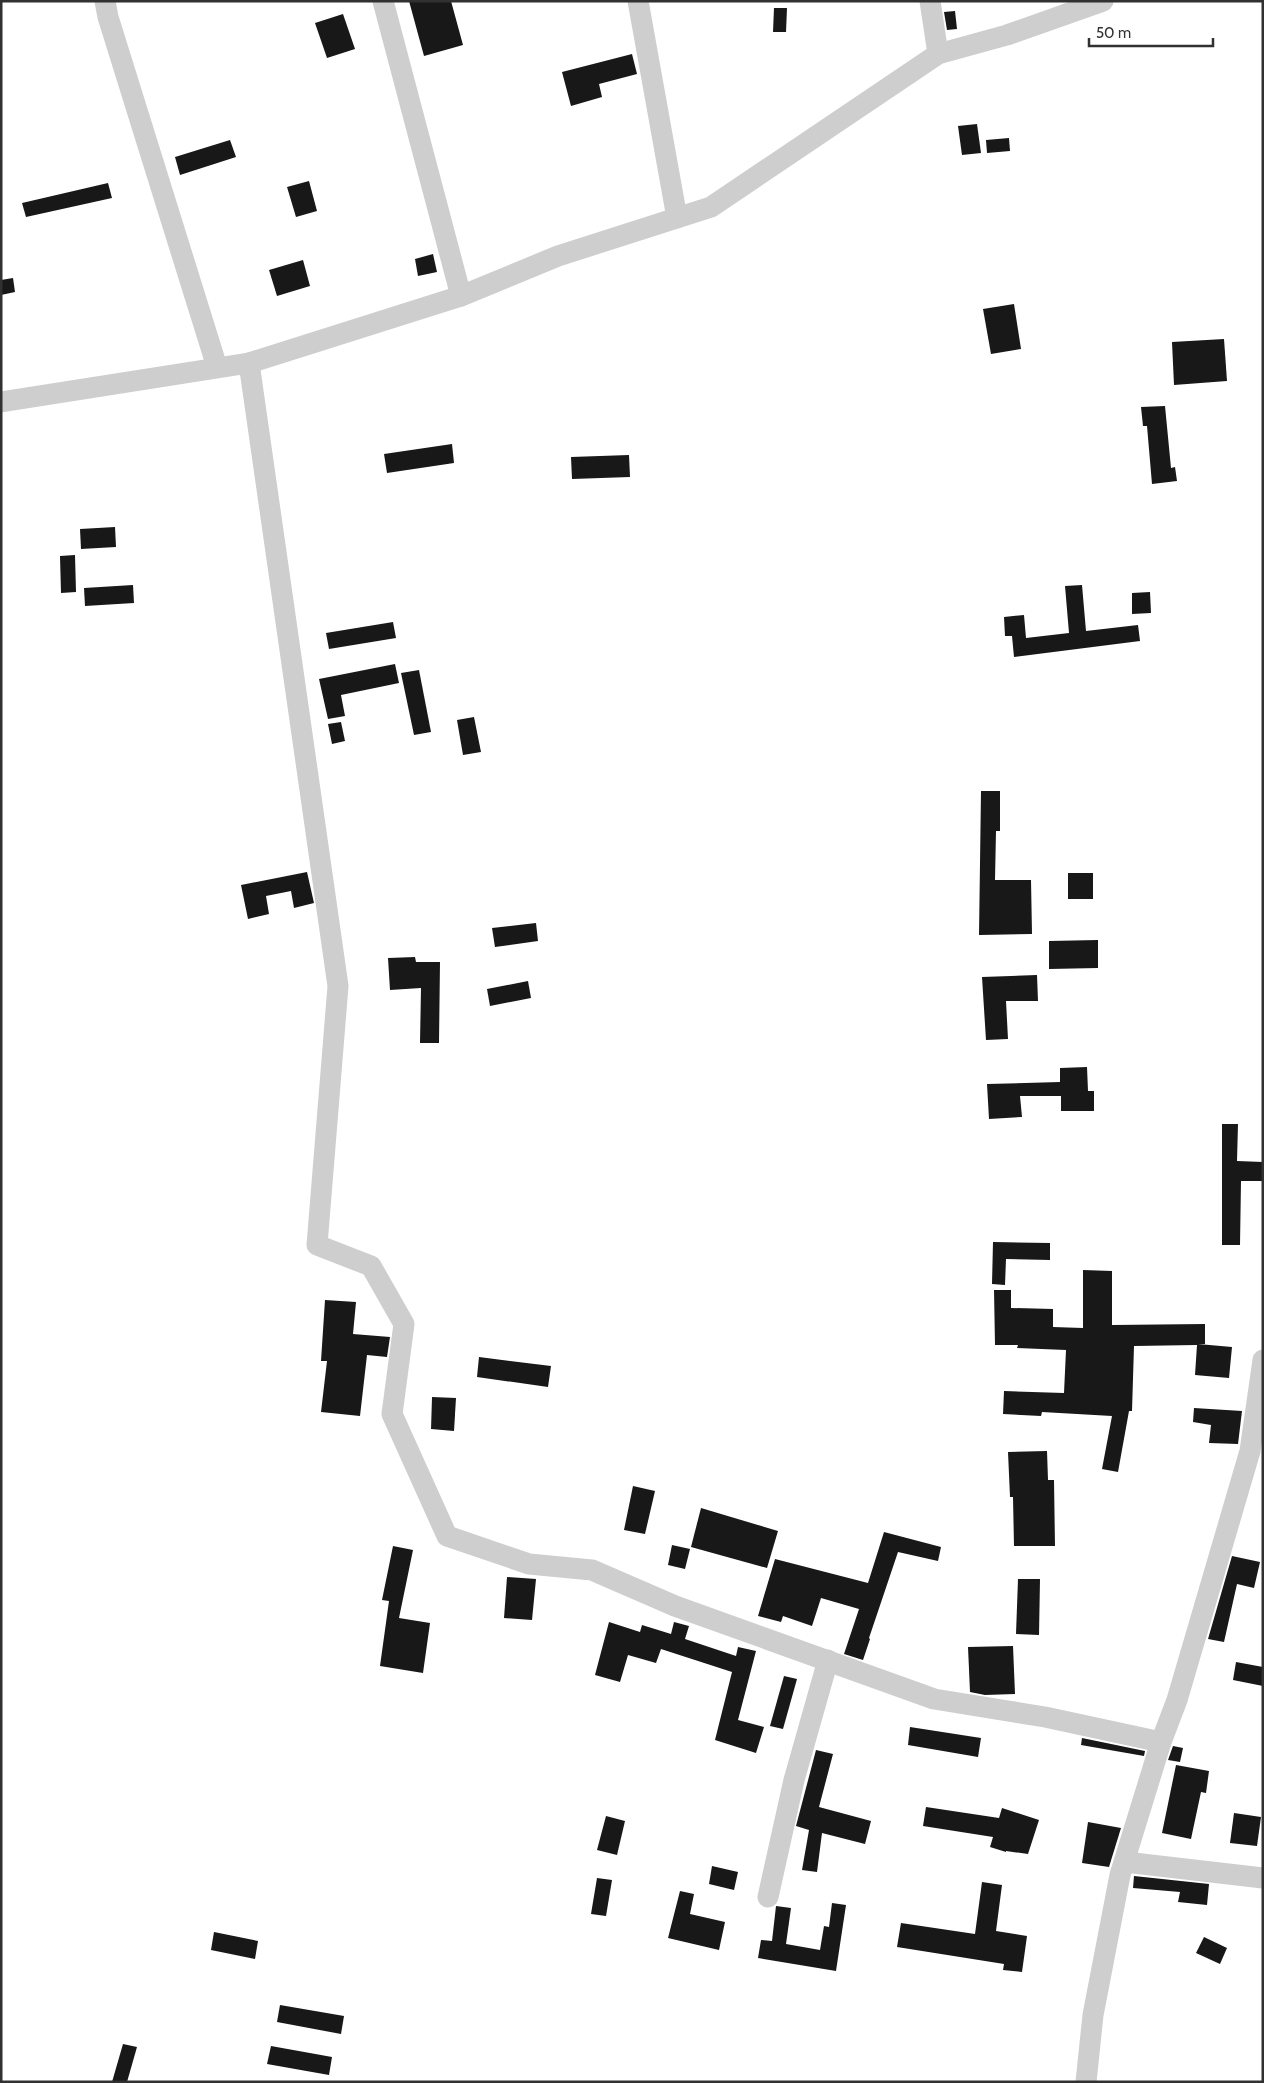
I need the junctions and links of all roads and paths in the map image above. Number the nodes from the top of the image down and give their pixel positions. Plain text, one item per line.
1 (105, 1) edge
2 (383, 1) edge
3 (638, 1) edge
4 (930, 1) edge
5 (1103, 1) edge
6 (938, 54) junction
7 (677, 218) junction
8 (461, 296) junction
9 (249, 362) junction
10 (217, 367) junction
11 (1, 402) edge
12 (1263, 1360) edge
13 (1254, 1466) edge
14 (828, 1660) junction
15 (1161, 1742) junction
16 (1124, 1862) junction
17 (1263, 1878) edge
18 (768, 1897) dead end
19 (1086, 2082) edge

1 - 10 street
2 - 8 street
3 - 7 street
4 - 6 street
5 - 6 street
6 - 7 street
7 - 8 street
8 - 9 street
9 - 10 street
9 - 14 street
10 - 11 street
12 - 13 street
13 - 15 street
14 - 15 street
14 - 18 street
15 - 16 street
16 - 17 street
16 - 19 street

